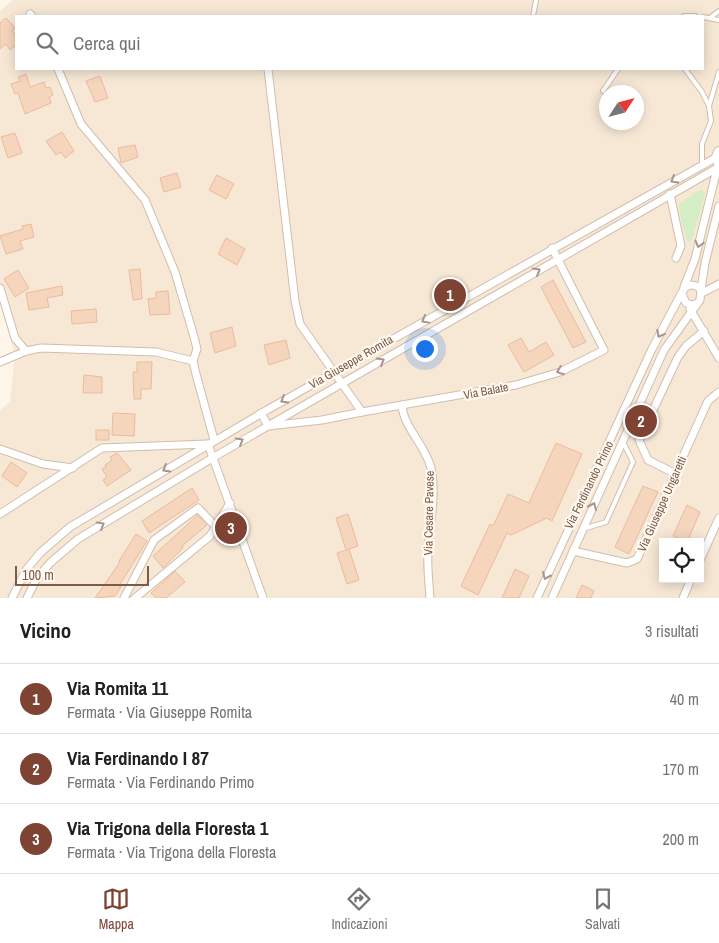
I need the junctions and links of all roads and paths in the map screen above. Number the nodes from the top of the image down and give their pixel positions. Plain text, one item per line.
1 (536, 0) edge
2 (719, 11) edge
3 (532, 15) edge
4 (704, 17) edge
5 (710, 17) junction
6 (719, 20) edge
7 (58, 70) edge
8 (268, 70) edge
9 (617, 70) edge
10 (686, 70) edge
11 (719, 72) edge
12 (606, 85) edge
13 (709, 106) junction
14 (718, 162) edge
15 (702, 164) junction
16 (685, 186) junction
17 (712, 191) junction
18 (670, 194) junction
19 (645, 197) junction
20 (650, 206) junction
21 (719, 206) edge
22 (552, 248) junction
23 (676, 258) dead end
24 (557, 259) junction
25 (509, 273) junction
26 (514, 284) junction
27 (719, 284) edge
28 (0, 288) edge
29 (683, 290) junction
30 (700, 296) junction
31 (686, 303) junction
32 (692, 312) junction
33 (702, 328) junction
34 (26, 350) junction
35 (719, 358) edge
36 (193, 361) junction
37 (0, 362) edge
38 (333, 372) junction
39 (341, 384) junction
40 (719, 392) edge
41 (402, 406) junction
42 (362, 412) junction
43 (261, 413) junction
44 (623, 414) junction
45 (633, 418) junction
46 (268, 426) junction
47 (616, 429) junction
48 (626, 433) junction
49 (622, 441) junction
50 (211, 442) junction
51 (0, 449) edge
52 (214, 457) junction
53 (73, 468) junction
54 (676, 474) junction
55 (230, 503) junction
56 (0, 514) edge
57 (719, 518) edge
58 (570, 524) junction
59 (70, 527) junction
60 (216, 527) junction
61 (583, 529) junction
62 (78, 539) junction
63 (573, 551) junction
64 (704, 551) edge
65 (556, 556) junction
66 (568, 561) junction
67 (26, 570) junction
68 (37, 578) junction
69 (690, 583) edge
70 (12, 598) edge
71 (27, 598) edge
72 (124, 598) edge
73 (135, 598) edge
74 (263, 598) edge
75 (430, 598) edge
76 (537, 598) edge
77 (552, 598) edge
78 (683, 598) edge

1 - 3 lane
2 - 5 lane
4 - 5 lane
5 - 6 lane
7 - 36 street
8 - 38 street
9 - 12 lane
10 - 13 lane
11 - 13 lane
13 - 15 lane
14 - 15 street, Via Giuseppe Romita
14 - 16 street, Via Giuseppe Romita
14 - 17 street, Via Ferdinando Primo
15 -> 19 street, Via Giuseppe Romita
16 - 17 street
16 - 18 street, Via Giuseppe Romita
17 -> 29 street, Via Ferdinando Primo
18 - 20 street, Via Giuseppe Romita
18 - 23 street
19 - 20 street
19 - 22 street, Via Giuseppe Romita
20 - 24 street, Via Giuseppe Romita
21 - 30 street, Via Ferdinando Primo
22 - 24 street
22 - 25 street, Via Giuseppe Romita
26 -> 24 street, Via Giuseppe Romita
24 -> 41 street, Via Balate
25 - 26 street
25 -> 38 street, Via Giuseppe Romita
39 -> 26 street, Via Giuseppe Romita
27 - 30 street
28 - 34 street
29 - 30 street
29 - 31 street
29 -> 44 street, Via Ferdinando Primo
30 - 31 street
30 - 32 street, Via Ferdinando Primo
30 - 33 street
31 - 32 street
32 - 33 street
32 - 45 street, Via Ferdinando Primo
33 - 35 street
33 - 54 street
34 - 36 street
34 - 37 street
36 - 50 street
38 - 39 street
38 -> 43 street, Via Giuseppe Romita
39 - 42 street
39 - 46 street, Via Giuseppe Romita
40 - 54 street, Via Giuseppe Ungaretti
41 - 42 street, Via Balate
41 - 75 street, Via Cesare Pavese
42 - 46 street, Via Balate
43 - 46 street
43 - 50 street, Via Giuseppe Romita
44 - 45 street
44 - 47 street, Via Ferdinando Primo
45 - 48 street, Via Ferdinando Primo
52 -> 46 street, Via Giuseppe Romita
47 - 48 street
47 - 58 street, Via Ferdinando Primo
48 - 49 street, Via Ferdinando Primo
61 -> 49 street, Via Ferdinando Primo
49 - 61 lane
50 - 52 street
50 - 53 street
50 -> 59 street, Via Giuseppe Romita
51 - 53 street
52 - 55 street
62 -> 52 street, Via Giuseppe Romita
53 - 56 street
54 - 63 street, Via Giuseppe Ungaretti
55 - 60 street
55 - 74 street
57 - 64 street
58 - 61 street
58 - 65 street, Via Ferdinando Primo
59 - 62 street
59 - 67 street, Via Giuseppe Romita
60 - 72 street
60 - 73 street
61 - 63 street, Via Ferdinando Primo
62 - 68 street, Via Giuseppe Romita
63 - 66 street, Via Ferdinando Primo
65 - 66 street
65 -> 76 street, Via Ferdinando Primo
66 - 77 street, Via Ferdinando Primo
67 - 68 street
67 - 70 street, Via Giuseppe Romita
68 - 71 street, Via Giuseppe Romita
69 - 78 street

